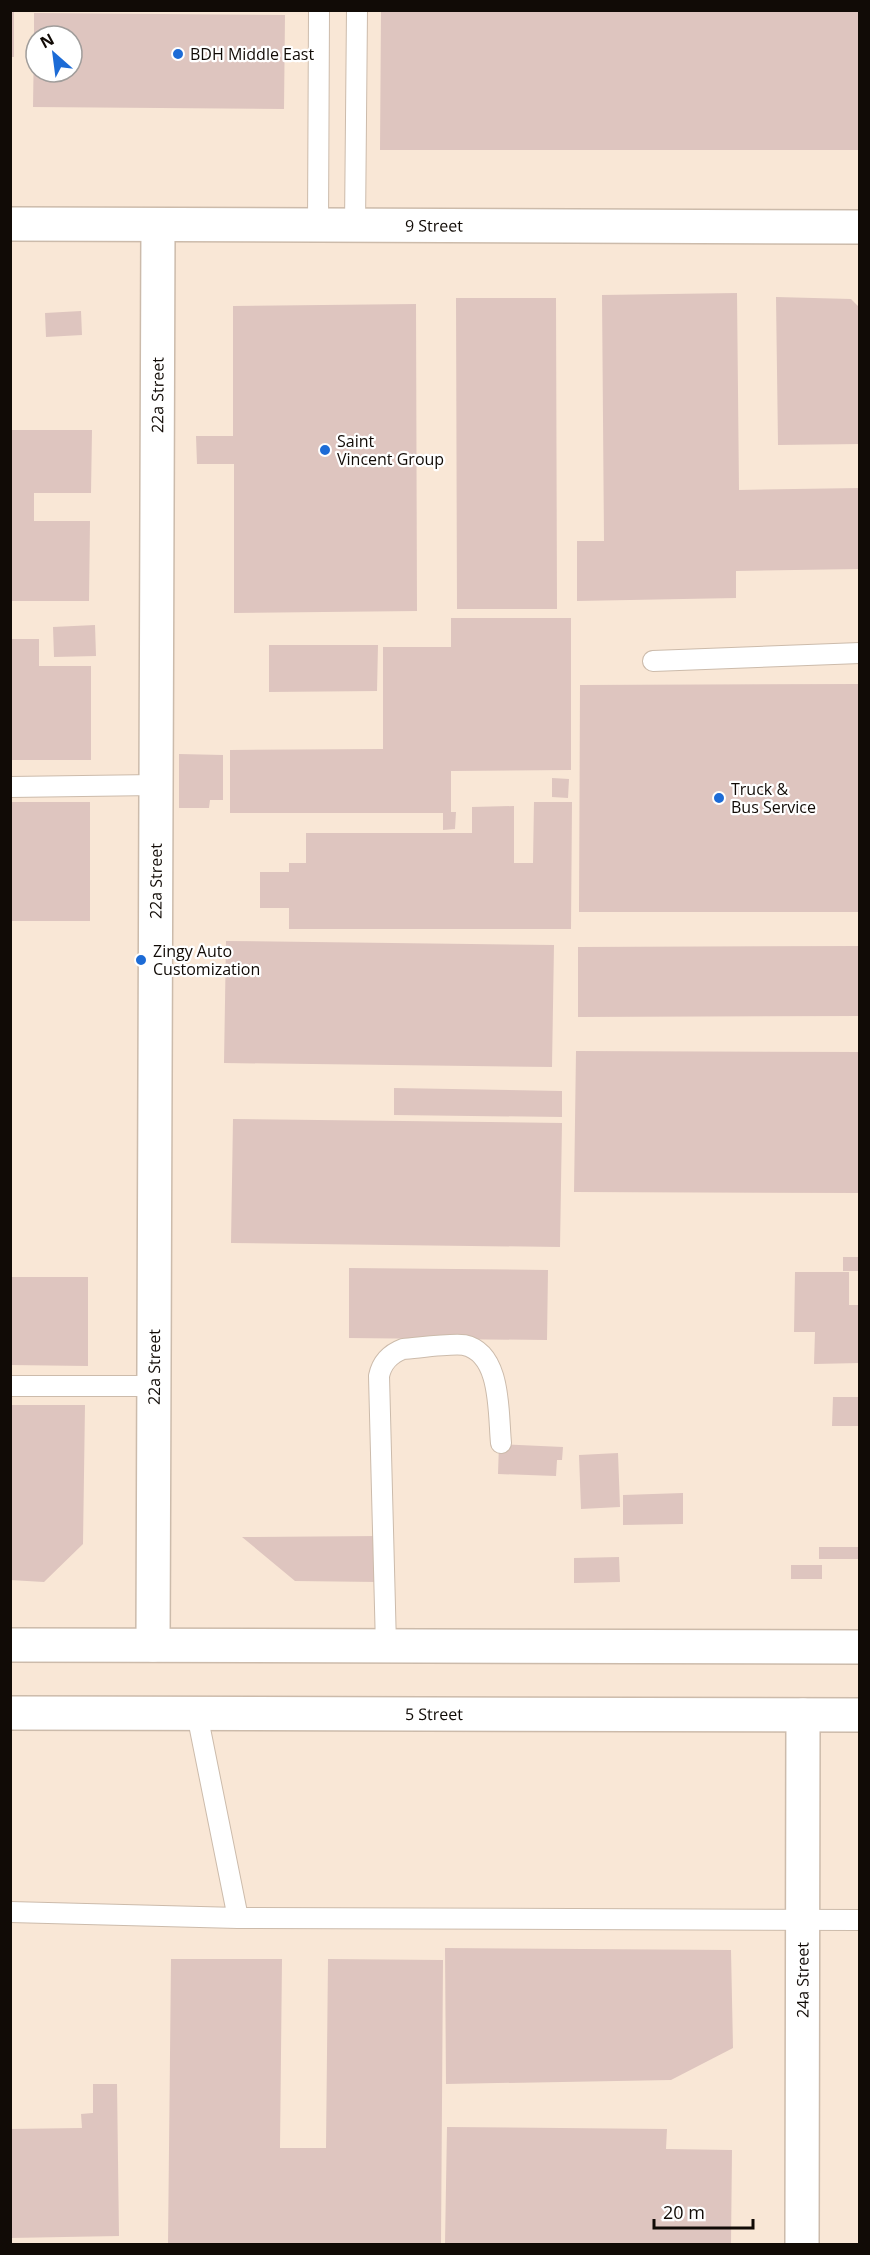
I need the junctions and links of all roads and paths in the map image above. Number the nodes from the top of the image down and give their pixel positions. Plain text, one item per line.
1 (319, 10) edge
2 (357, 10) edge
3 (10, 225) edge
4 (158, 225) junction
5 (318, 226) junction
6 (355, 226) junction
7 (860, 227) edge
8 (860, 653) edge
9 (653, 661) dead end
10 (155, 784) junction
11 (10, 787) edge
12 (10, 1386) edge
13 (154, 1386) junction
14 (501, 1443) dead end
15 (10, 1645) edge
16 (153, 1645) junction
17 (386, 1646) junction
18 (860, 1647) edge
19 (10, 1713) edge
20 (197, 1714) junction
21 (803, 1715) junction
22 (860, 1715) edge
23 (10, 1912) edge
24 (238, 1918) junction
25 (860, 1920) edge
26 (802, 1921) junction
27 (802, 2244) edge

1 - 5 lane
2 - 6 lane
3 - 4 street, 9 Street
4 - 5 street, 9 Street
4 - 10 street, 22a Street
5 - 6 street, 9 Street
6 - 7 street, 9 Street
8 - 9 lane
10 - 11 lane
10 - 13 street, 22a Street
12 - 13 lane
13 - 16 street, 22a Street
14 - 17 lane
15 - 16 street
16 - 17 street
17 - 18 street
19 - 20 street, 5 Street
20 - 21 street, 5 Street
20 - 24 lane
21 - 22 street, 5 Street
21 - 26 street, 24a Street
23 - 24 lane
24 - 26 lane
25 - 26 lane
26 - 27 street, 24a Street

